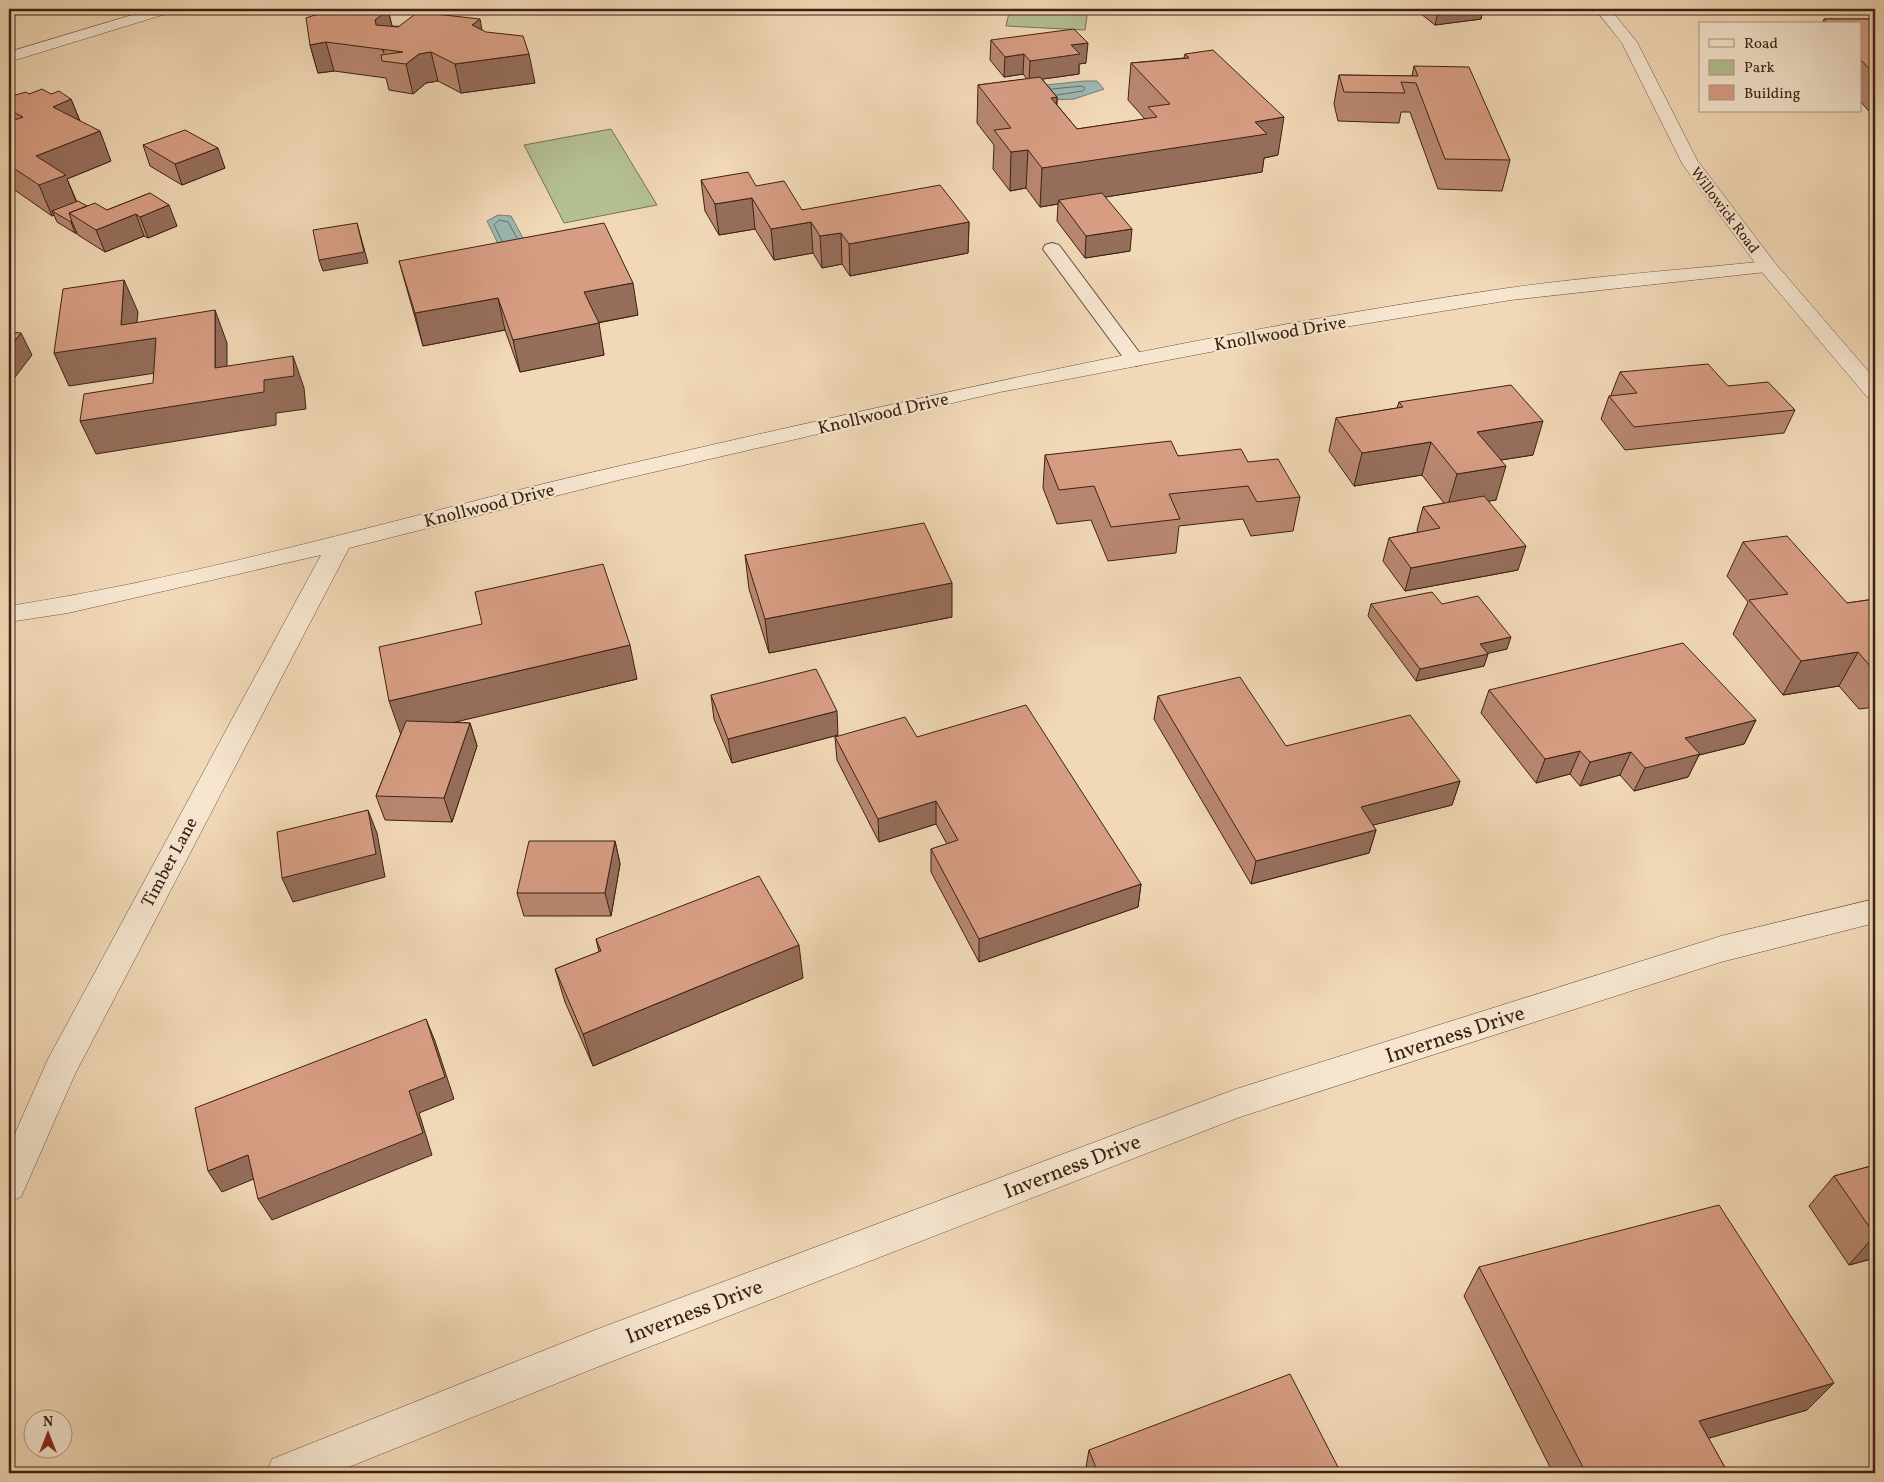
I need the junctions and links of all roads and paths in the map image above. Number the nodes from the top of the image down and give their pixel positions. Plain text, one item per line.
1 (167, 9) edge
2 (1602, 9) edge
3 (9, 57) edge
4 (1052, 249) dead end
5 (1768, 267) junction
6 (1135, 360) junction
7 (1875, 392) edge
8 (340, 543) junction
9 (9, 614) edge
10 (1875, 912) edge
11 (9, 1186) edge
12 (286, 1473) edge

1 - 3 street
2 - 5 street, Willowick Road
4 - 6 lane
5 - 6 street, Knollwood Drive
5 - 7 street, Willowick Road
6 - 8 street, Knollwood Drive
8 - 9 street, Knollwood Drive
8 - 11 street, Timber Lane
10 - 12 street, Inverness Drive

